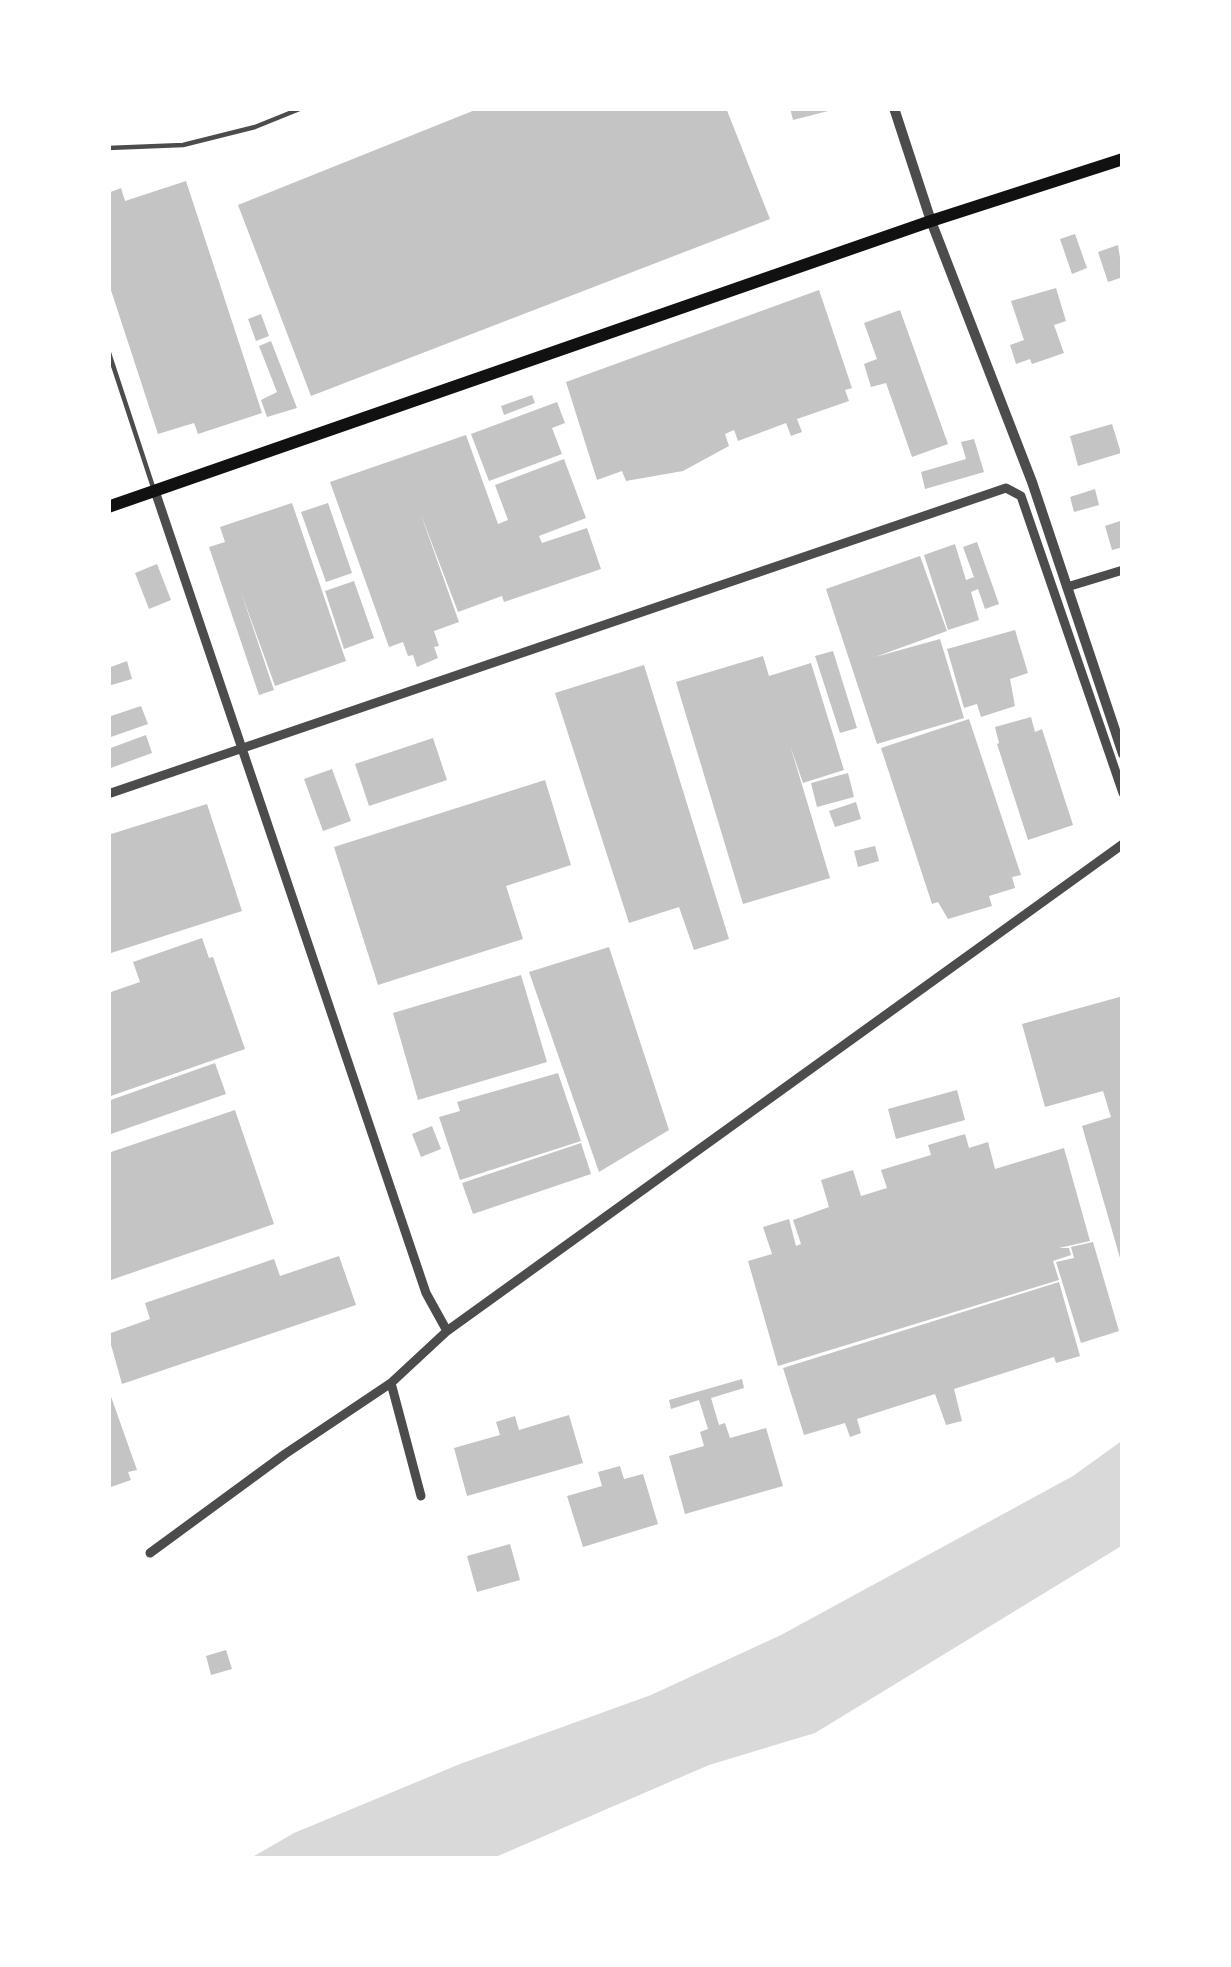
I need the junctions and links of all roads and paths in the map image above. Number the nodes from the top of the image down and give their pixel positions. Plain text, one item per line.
1 (302, 108) edge
2 (894, 108) edge
3 (108, 148) edge
4 (1123, 158) edge
5 (931, 220) junction
6 (108, 350) edge
7 (154, 491) junction
8 (108, 507) edge
9 (1123, 570) edge
10 (1067, 587) junction
11 (241, 750) junction
12 (1123, 754) edge
13 (1123, 793) edge
14 (108, 794) edge
15 (1123, 844) edge
16 (447, 1331) junction
17 (391, 1383) junction
18 (421, 1496) dead end
19 (150, 1553) dead end

1 - 3 lane
2 - 5 street
4 - 5 main road
5 - 7 main road
5 - 10 street
6 - 7 lane
7 - 8 main road
7 - 11 street
9 - 10 street
10 - 12 street
11 - 13 street
11 - 14 street
11 - 16 street
15 - 16 street
16 - 17 street
17 - 18 street
17 - 19 street

